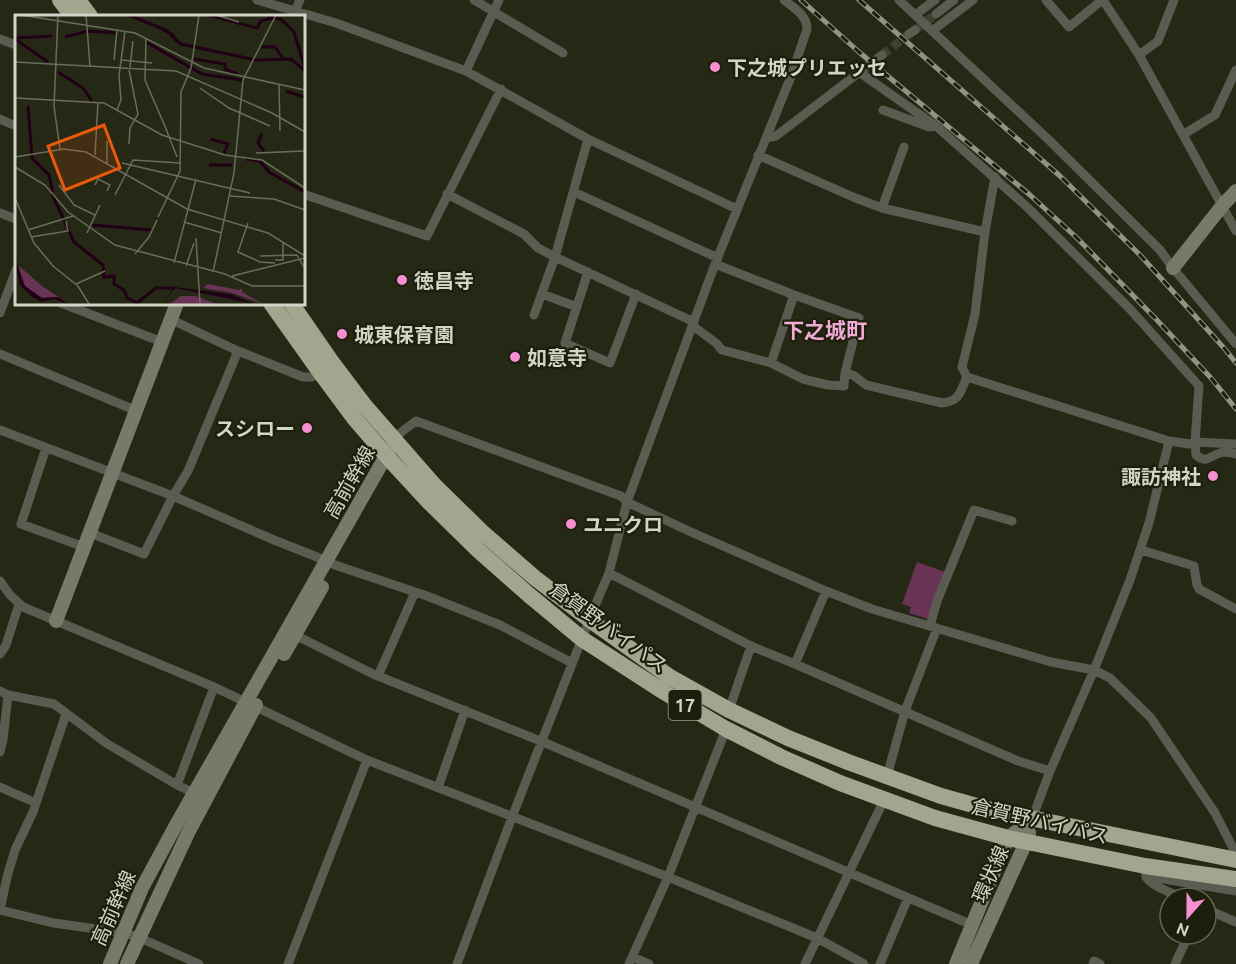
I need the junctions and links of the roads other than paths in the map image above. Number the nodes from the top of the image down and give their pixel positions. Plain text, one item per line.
1 (60, 0) edge
2 (78, 0) edge
3 (257, 0) edge
4 (300, 0) edge
5 (474, 0) edge
6 (499, 0) edge
7 (784, 0) edge
8 (899, 0) edge
9 (935, 0) edge
10 (954, 0) edge
11 (973, 0) edge
12 (1046, 0) edge
13 (1102, 0) edge
14 (1174, 0) edge
15 (494, 12) junction
16 (295, 13) edge
17 (936, 14) tunnel mouth
18 (71, 15) edge
19 (89, 15) edge
20 (915, 15) junction
21 (932, 31) junction
22 (0, 39) edge
23 (15, 45) edge
24 (563, 53) dead end
25 (882, 55) tunnel mouth
26 (1138, 55) junction
27 (1236, 70) edge
28 (466, 71) junction
29 (859, 72) junction
30 (501, 89) junction
31 (883, 110) dead end
32 (0, 119) edge
33 (15, 126) edge
34 (936, 126) junction
35 (1184, 134) junction
36 (766, 138) junction
37 (588, 139) junction
38 (903, 147) dead end
39 (758, 155) junction
40 (995, 177) junction
41 (1236, 191) edge
42 (574, 192) junction
43 (304, 194) edge
44 (447, 194) junction
45 (1222, 206) junction
46 (737, 208) junction
47 (882, 208) junction
48 (0, 213) edge
49 (15, 219) edge
50 (1236, 231) edge
51 (985, 232) junction
52 (555, 257) junction
53 (717, 261) junction
54 (1173, 268) junction
55 (588, 272) junction
56 (0, 280) edge
57 (14, 285) edge
58 (542, 294) junction
59 (636, 294) junction
60 (794, 295) junction
61 (64, 304) edge
62 (177, 304) edge
63 (272, 304) edge
64 (292, 304) edge
65 (577, 307) junction
66 (0, 313) edge
67 (534, 315) dead end
68 (172, 320) junction
69 (693, 324) junction
70 (162, 342) junction
71 (1236, 344) edge
72 (238, 351) junction
73 (0, 354) edge
74 (771, 363) junction
75 (320, 372) junction
76 (845, 373) junction
77 (967, 377) junction
78 (137, 411) junction
79 (0, 430) edge
80 (1169, 441) junction
81 (1195, 442) junction
82 (1236, 444) edge
83 (46, 448) junction
84 (391, 453) junction
85 (1236, 453) edge
86 (113, 474) junction
87 (173, 496) junction
88 (627, 502) junction
89 (1012, 521) dead end
90 (90, 533) junction
91 (84, 547) junction
92 (1141, 550) junction
93 (331, 563) junction
94 (609, 573) junction
95 (0, 581) edge
96 (826, 591) junction
97 (415, 592) junction
98 (19, 604) junction
99 (1236, 609) edge
100 (590, 620) junction
101 (56, 621) junction
102 (933, 627) junction
103 (295, 635) junction
104 (582, 639) junction
105 (751, 646) junction
106 (0, 654) edge
107 (572, 663) junction
108 (795, 664) junction
109 (1094, 670) junction
110 (378, 676) junction
111 (214, 687) junction
112 (4, 693) edge
113 (251, 704) junction
114 (465, 710) junction
115 (729, 710) junction
116 (905, 711) junction
117 (66, 714) junction
118 (726, 729) junction
119 (543, 742) junction
120 (0, 752) edge
121 (367, 760) junction
122 (1050, 771) junction
123 (887, 776) junction
124 (177, 785) junction
125 (0, 787) edge
126 (438, 788) junction
127 (194, 793) junction
128 (884, 800) junction
129 (36, 803) junction
130 (695, 807) junction
131 (512, 817) junction
132 (1032, 819) junction
133 (1008, 838) junction
134 (1026, 842) junction
135 (1235, 854) edge
136 (1145, 871) junction
137 (848, 872) junction
138 (668, 877) junction
139 (1236, 879) edge
140 (1158, 886) edge
141 (1208, 886) edge
142 (1218, 888) edge
143 (1236, 891) edge
144 (908, 898) junction
145 (0, 910) edge
146 (1218, 914) edge
147 (1236, 922) edge
148 (972, 925) junction
149 (123, 933) junction
150 (138, 937) junction
151 (817, 938) junction
152 (1183, 946) edge
153 (630, 960) edge
154 (110, 964) edge
155 (127, 964) edge
156 (199, 964) edge
157 (288, 964) edge
158 (457, 964) edge
159 (648, 964) edge
160 (805, 964) edge
161 (864, 964) edge
162 (879, 964) edge
163 (956, 964) edge
164 (971, 964) edge
165 (1093, 964) edge
166 (1100, 964) edge
167 (1175, 964) edge

1 - 18 highway
2 - 19 highway
3 - 16 street
4 - 16 street
5 - 15 street
6 - 15 street
7 - 36 street
8 - 20 street
9 - 20 street
10 - 17 street
11 - 21 street
12 - 13 street
13 - 26 street
14 - 26 street
15 - 24 street
15 - 28 street
16 - 28 street
20 - 21 street
21 - 54 street
22 - 23 street
25 - 29 street
26 - 35 street
27 - 35 street
28 - 30 street
29 - 34 street
29 - 36 street
30 - 37 street
30 - 44 street
31 - 34 street
32 - 33 street
34 - 40 street
35 - 45 street
36 - 39 street
37 - 42 street
37 - 46 street
38 - 47 street
39 - 46 street
39 - 47 street
40 - 51 street
40 - 81 street
41 - 45 street
42 - 52 street
42 - 53 street
43 - 44 street
44 - 52 street
45 - 50 street
45 - 54 street
46 - 53 street
47 - 51 street
48 - 49 street
51 - 77 street
52 - 55 street
52 - 58 street
53 - 60 street
53 - 69 street
54 - 71 street
55 - 59 street
55 - 65 street
56 - 57 street
57 - 66 street
58 - 65 street
58 - 67 street
59 - 65 street
59 - 69 street
60 - 74 street
60 - 76 street
61 - 70 street
62 - 68 street
63 - 75 highway, 倉賀野バイパス / 17
64 - 84 highway, 倉賀野バイパス / 17
68 - 70 street
68 - 72 street
69 - 74 street
69 - 88 street
70 - 78 street
72 - 75 street
72 - 87 street
73 - 78 street
74 - 76 street
75 - 84 highway, 倉賀野バイパス / 17
76 - 77 street
77 - 80 street
78 - 86 street
79 - 83 street
80 - 81 street
80 - 92 street
81 - 82 street
81 - 85 street
83 - 86 street
83 - 91 street
84 - 88 street
84 - 93 street, 高前幹線
84 - 100 highway, 倉賀野バイパス / 17
84 - 104 highway, 倉賀野バイパス / 17
86 - 87 street
86 - 90 street
87 - 90 street
87 - 93 street
88 - 94 street
88 - 96 street
89 - 102 street
90 - 91 street
91 - 101 street
92 - 99 street
92 - 109 street
93 - 97 street
93 - 103 street, 高前幹線
93 - 113 street, 高前幹線
94 - 100 street
94 - 105 street
95 - 98 street
96 - 102 street
96 - 108 street
97 - 107 street
97 - 110 street
98 - 101 street
98 - 106 street
100 - 104 street
100 - 115 highway, 倉賀野バイパス / 17
101 - 111 street
102 - 109 street
102 - 116 street
103 - 110 street
103 - 113 street, 高前幹線
104 - 107 street
104 - 118 highway, 倉賀野バイパス / 17
105 - 108 street
105 - 115 street
107 - 119 street
108 - 116 street
109 - 122 street
109 - 135 street
110 - 114 street
111 - 113 street
111 - 124 street
112 - 117 street
112 - 120 street
113 - 121 street
113 - 127 street, 高前幹線
113 - 150 street, 高前幹線
114 - 119 street
114 - 126 street
115 - 123 highway, 倉賀野バイパス / 17
116 - 122 street
116 - 123 street
117 - 124 street
117 - 129 street
118 - 128 highway, 倉賀野バイパス / 17
118 - 130 street
119 - 130 street
119 - 131 street
121 - 126 street
121 - 157 street
122 - 132 street
123 - 132 highway, 倉賀野バイパス / 17
124 - 127 street
125 - 129 street
126 - 131 street
127 - 149 street, 高前幹線
128 - 133 highway, 倉賀野バイパス / 17
128 - 137 street
129 - 145 street
130 - 137 street
130 - 138 street
131 - 138 street
131 - 158 street
132 - 133 street, 環状線
132 - 134 street, 環状線
132 - 135 highway, 倉賀野バイパス / 17
133 - 134 highway, 倉賀野バイパス / 17
133 - 148 street, 環状線
134 - 136 highway, 倉賀野バイパス / 17
134 - 164 street, 環状線
136 - 139 highway, 倉賀野バイパス / 17
136 - 140 street
136 - 141 street
137 - 144 street
137 - 151 street
138 - 151 street
138 - 153 street
142 - 143 street
144 - 148 street
144 - 162 street
145 - 149 street
146 - 147 street
148 - 163 street, 環状線
149 - 150 street
149 - 154 street, 高前幹線
150 - 155 street, 高前幹線
150 - 156 street
151 - 160 street
151 - 161 street
152 - 167 street
153 - 159 street
165 - 166 street

